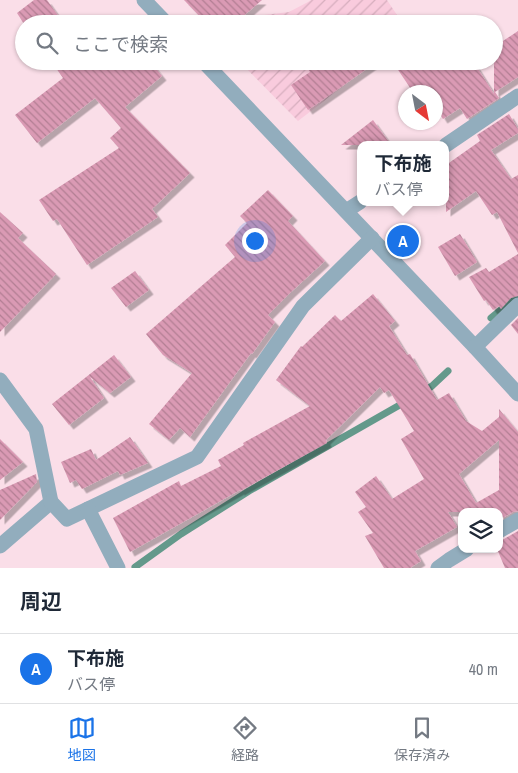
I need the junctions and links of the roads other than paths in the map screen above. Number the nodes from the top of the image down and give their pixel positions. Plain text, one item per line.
1 (144, 0) edge
2 (158, 15) edge
3 (212, 70) edge
4 (518, 96) edge
5 (449, 143) edge
6 (357, 204) edge
7 (346, 212) junction
8 (372, 238) junction
9 (518, 305) edge
10 (475, 347) junction
11 (0, 380) edge
12 (518, 394) edge
13 (51, 502) junction
14 (88, 510) junction
15 (518, 520) edge
16 (503, 529) edge
17 (0, 546) edge
18 (460, 553) edge
19 (118, 568) edge
20 (438, 568) edge

1 - 2 street
3 - 7 street
4 - 5 street
6 - 7 street
7 - 8 street
8 - 10 street
8 - 14 street
9 - 10 street
10 - 12 street
11 - 13 street
13 - 14 street
13 - 17 street
14 - 19 street
15 - 16 street
18 - 20 street

